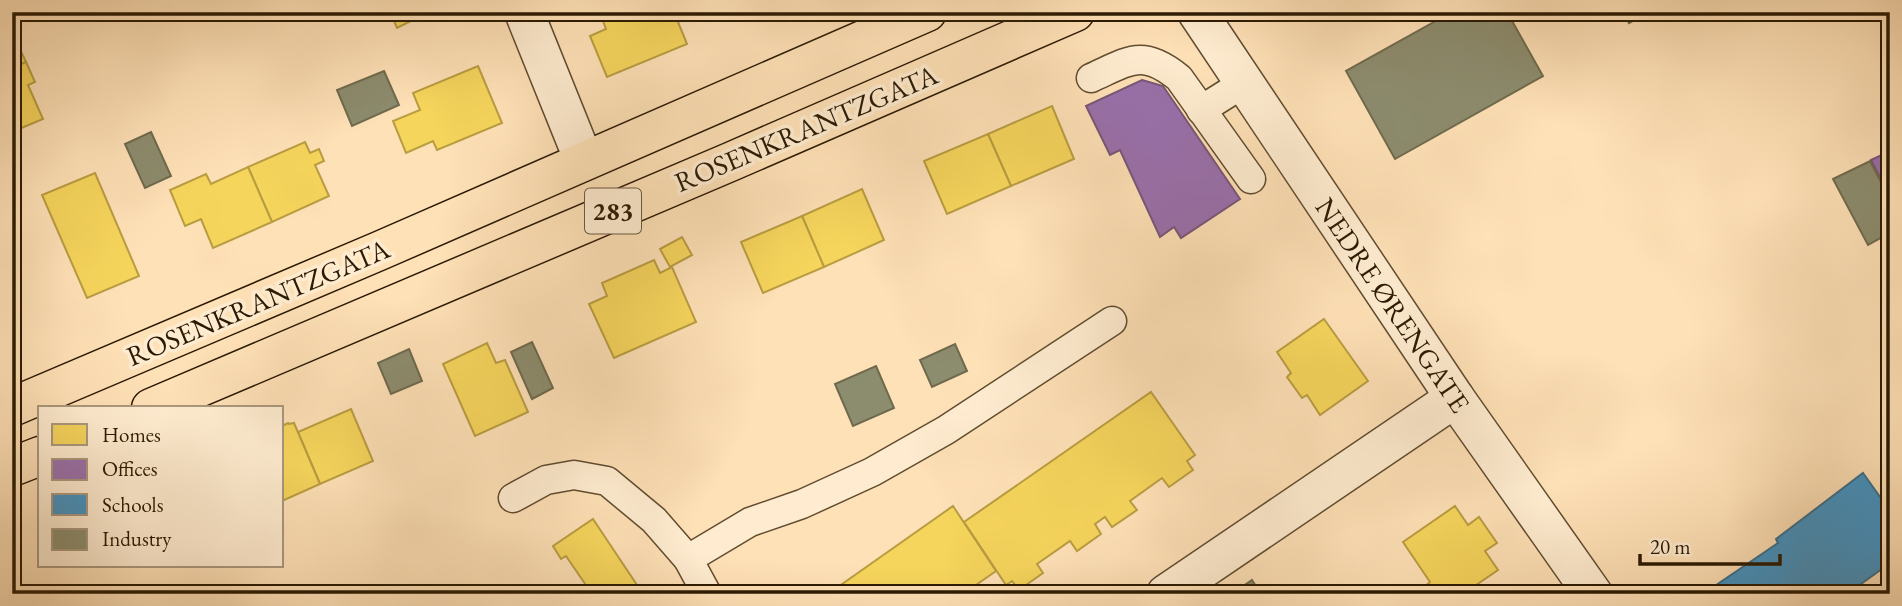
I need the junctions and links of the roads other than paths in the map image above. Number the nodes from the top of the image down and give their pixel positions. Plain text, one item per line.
1 (524, 12) edge
2 (927, 12) edge
3 (1075, 12) edge
4 (1197, 12) edge
5 (1091, 78) dead end
6 (1244, 83) junction
7 (1202, 110) junction
8 (584, 161) junction
9 (1251, 179) dead end
10 (1112, 321) dead end
11 (1455, 398) junction
12 (156, 406) edge
13 (12, 407) edge
14 (38, 457) edge
15 (12, 467) edge
16 (513, 498) dead end
17 (688, 559) junction
18 (707, 594) edge
19 (1166, 594) edge
20 (1593, 594) edge

1 - 8 street
2 - 8 main road, ROSENKRANTZGATA / 283
3 - 12 main road, ROSENKRANTZGATA / 283
4 - 6 street, NEDRE ØRENGATE
5 - 7 lane
6 - 7 lane
6 - 11 street, NEDRE ØRENGATE
7 - 9 lane
8 - 13 main road, ROSENKRANTZGATA / 283
10 - 17 lane
11 - 19 street
11 - 20 street, NEDRE ØRENGATE
14 - 15 main road
16 - 17 lane
17 - 18 lane

